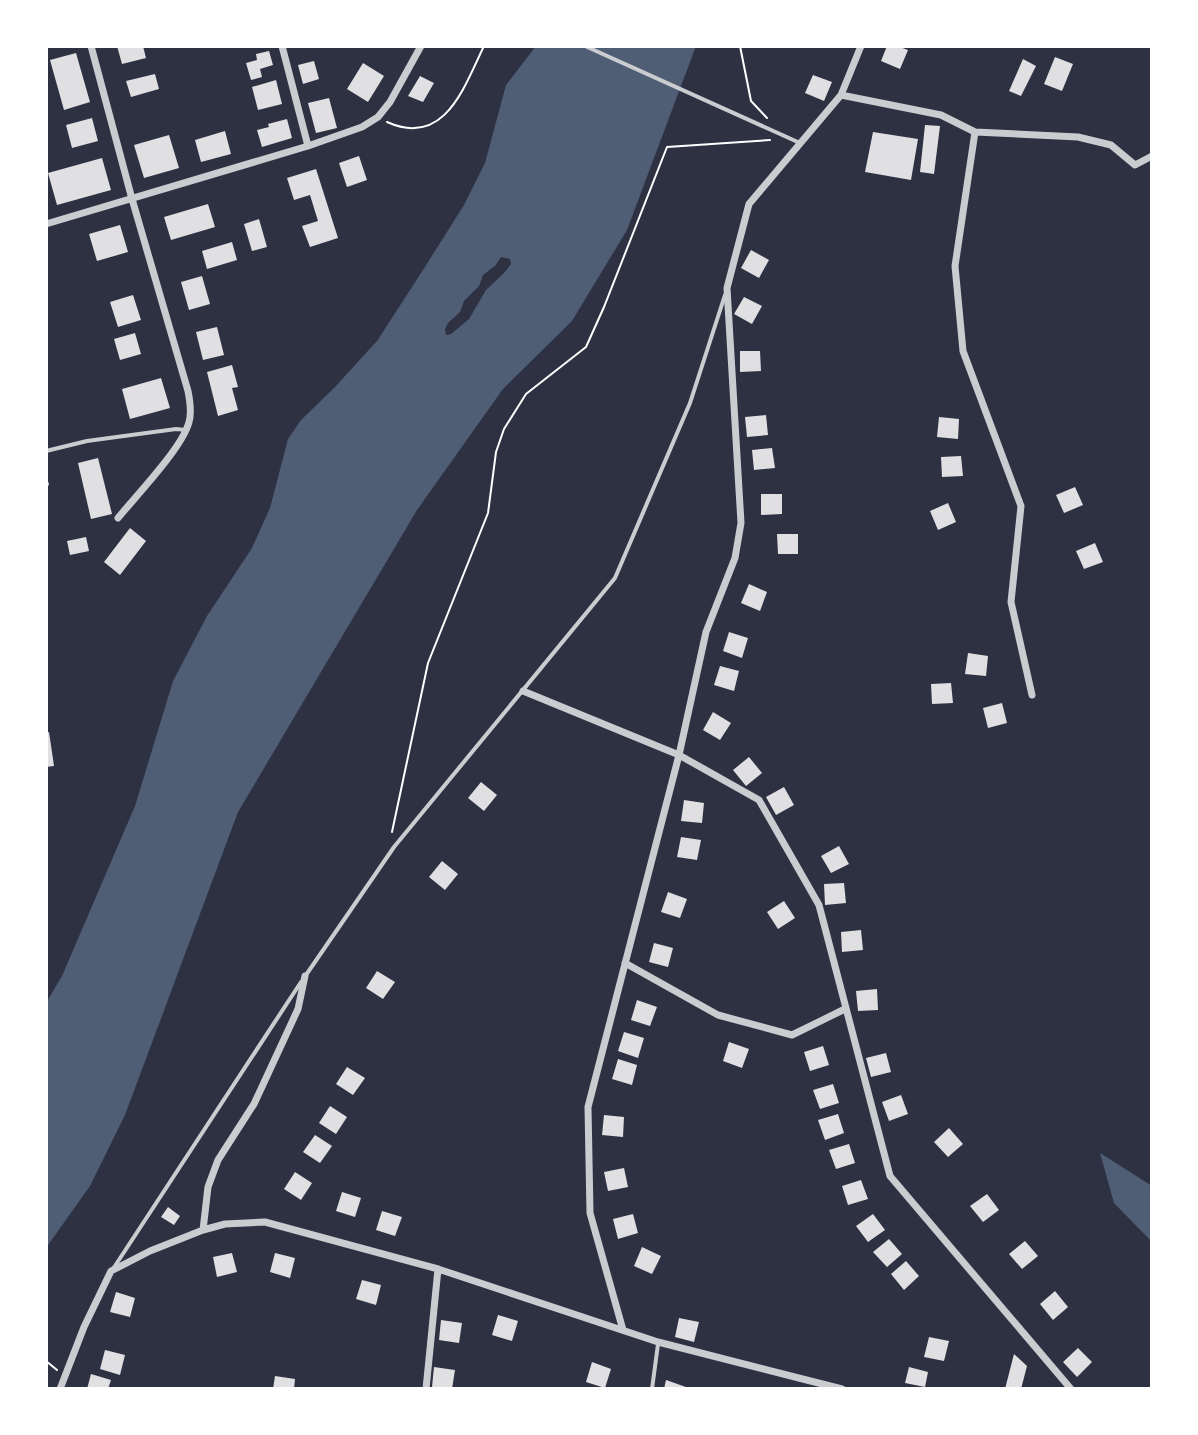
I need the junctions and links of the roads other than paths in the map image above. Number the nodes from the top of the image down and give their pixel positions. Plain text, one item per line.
1 (91, 46) edge
2 (282, 46) edge
3 (421, 46) edge
4 (585, 46) edge
5 (861, 46) edge
6 (841, 95) junction
7 (975, 132) junction
8 (800, 143) junction
9 (308, 146) junction
10 (1152, 156) edge
11 (132, 199) junction
12 (46, 224) edge
13 (727, 288) junction
14 (186, 430) junction
15 (46, 451) edge
16 (118, 518) dead end
17 (523, 691) junction
18 (1032, 695) dead end
19 (679, 755) junction
20 (625, 963) junction
21 (305, 976) junction
22 (845, 1009) junction
23 (203, 1230) junction
24 (438, 1269) junction
25 (111, 1271) junction
26 (623, 1330) junction
27 (658, 1342) junction
28 (60, 1389) edge
29 (426, 1389) edge
30 (652, 1389) edge
31 (842, 1389) edge
32 (1071, 1389) edge

1 - 11 street
2 - 9 street
3 - 9 street
4 - 8 lane
5 - 6 street
6 - 7 street
6 - 8 street
7 - 10 street
7 - 18 street
8 - 13 street
9 - 11 street
11 - 12 street
11 - 14 street
13 - 17 lane
13 - 19 street
14 - 15 lane
14 - 16 street
17 - 19 street
17 - 21 lane
19 - 20 street
19 - 22 street
20 - 22 street
20 - 26 street
21 - 23 street
21 - 25 lane
22 - 32 street
23 - 24 street
23 - 25 street
24 - 26 street
24 - 29 street
25 - 28 street
26 - 27 street
27 - 30 lane
27 - 31 street

